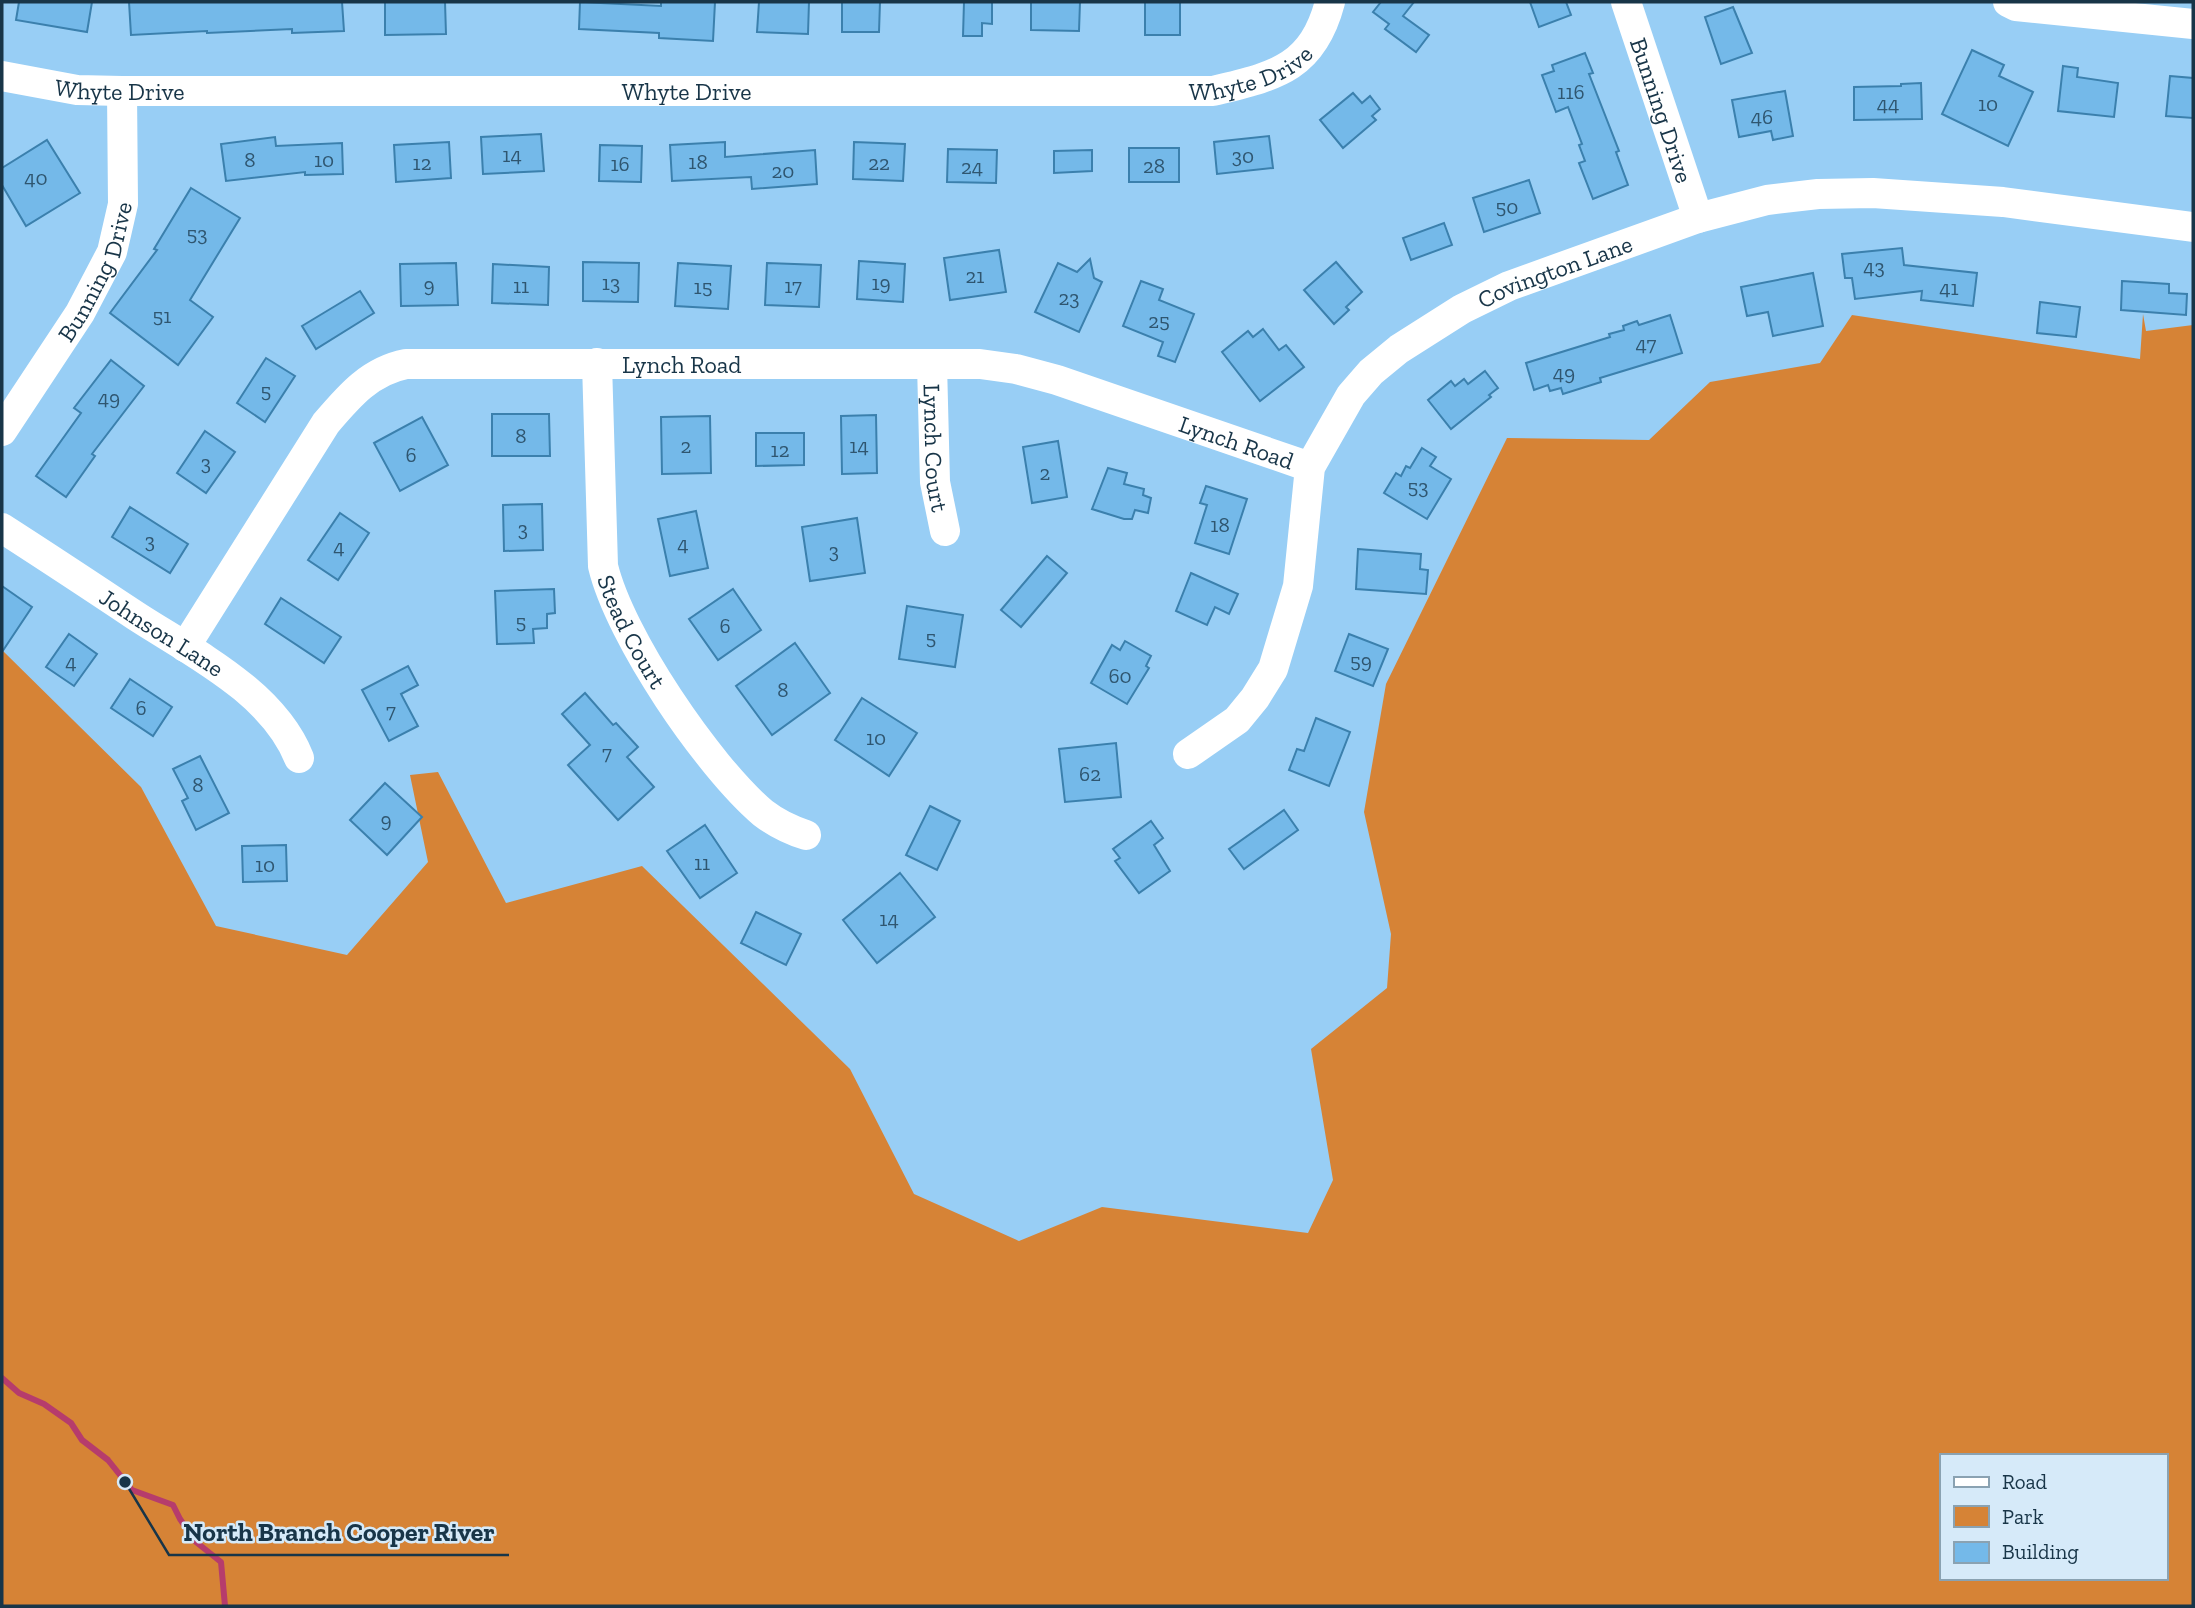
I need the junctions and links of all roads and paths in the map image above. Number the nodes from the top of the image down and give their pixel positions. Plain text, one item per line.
1 (1330, 2) edge
2 (1626, 2) edge
3 (2008, 2) edge
4 (2193, 24) edge
5 (2, 76) edge
6 (122, 91) junction
7 (1698, 218) junction
8 (2193, 227) edge
9 (597, 363) junction
10 (932, 364) junction
11 (2, 431) edge
12 (1310, 467) junction
13 (2, 528) edge
14 (945, 531) dead end
15 (185, 648) junction
16 (1188, 754) dead end
17 (299, 758) dead end
18 (806, 835) dead end

1 - 6 street, Whyte Drive
2 - 7 street, Bunning Drive
3 - 4 street
5 - 6 street, Whyte Drive
6 - 11 street, Bunning Drive
7 - 8 street, Covington Lane
7 - 12 street, Covington Lane
9 - 10 street, Lynch Road
9 - 15 street, Lynch Road
9 - 18 street, Stead Court
10 - 12 street, Lynch Road
10 - 14 street, Lynch Court
12 - 16 street, Covington Lane
13 - 15 street, Johnson Lane
15 - 17 street, Johnson Lane

